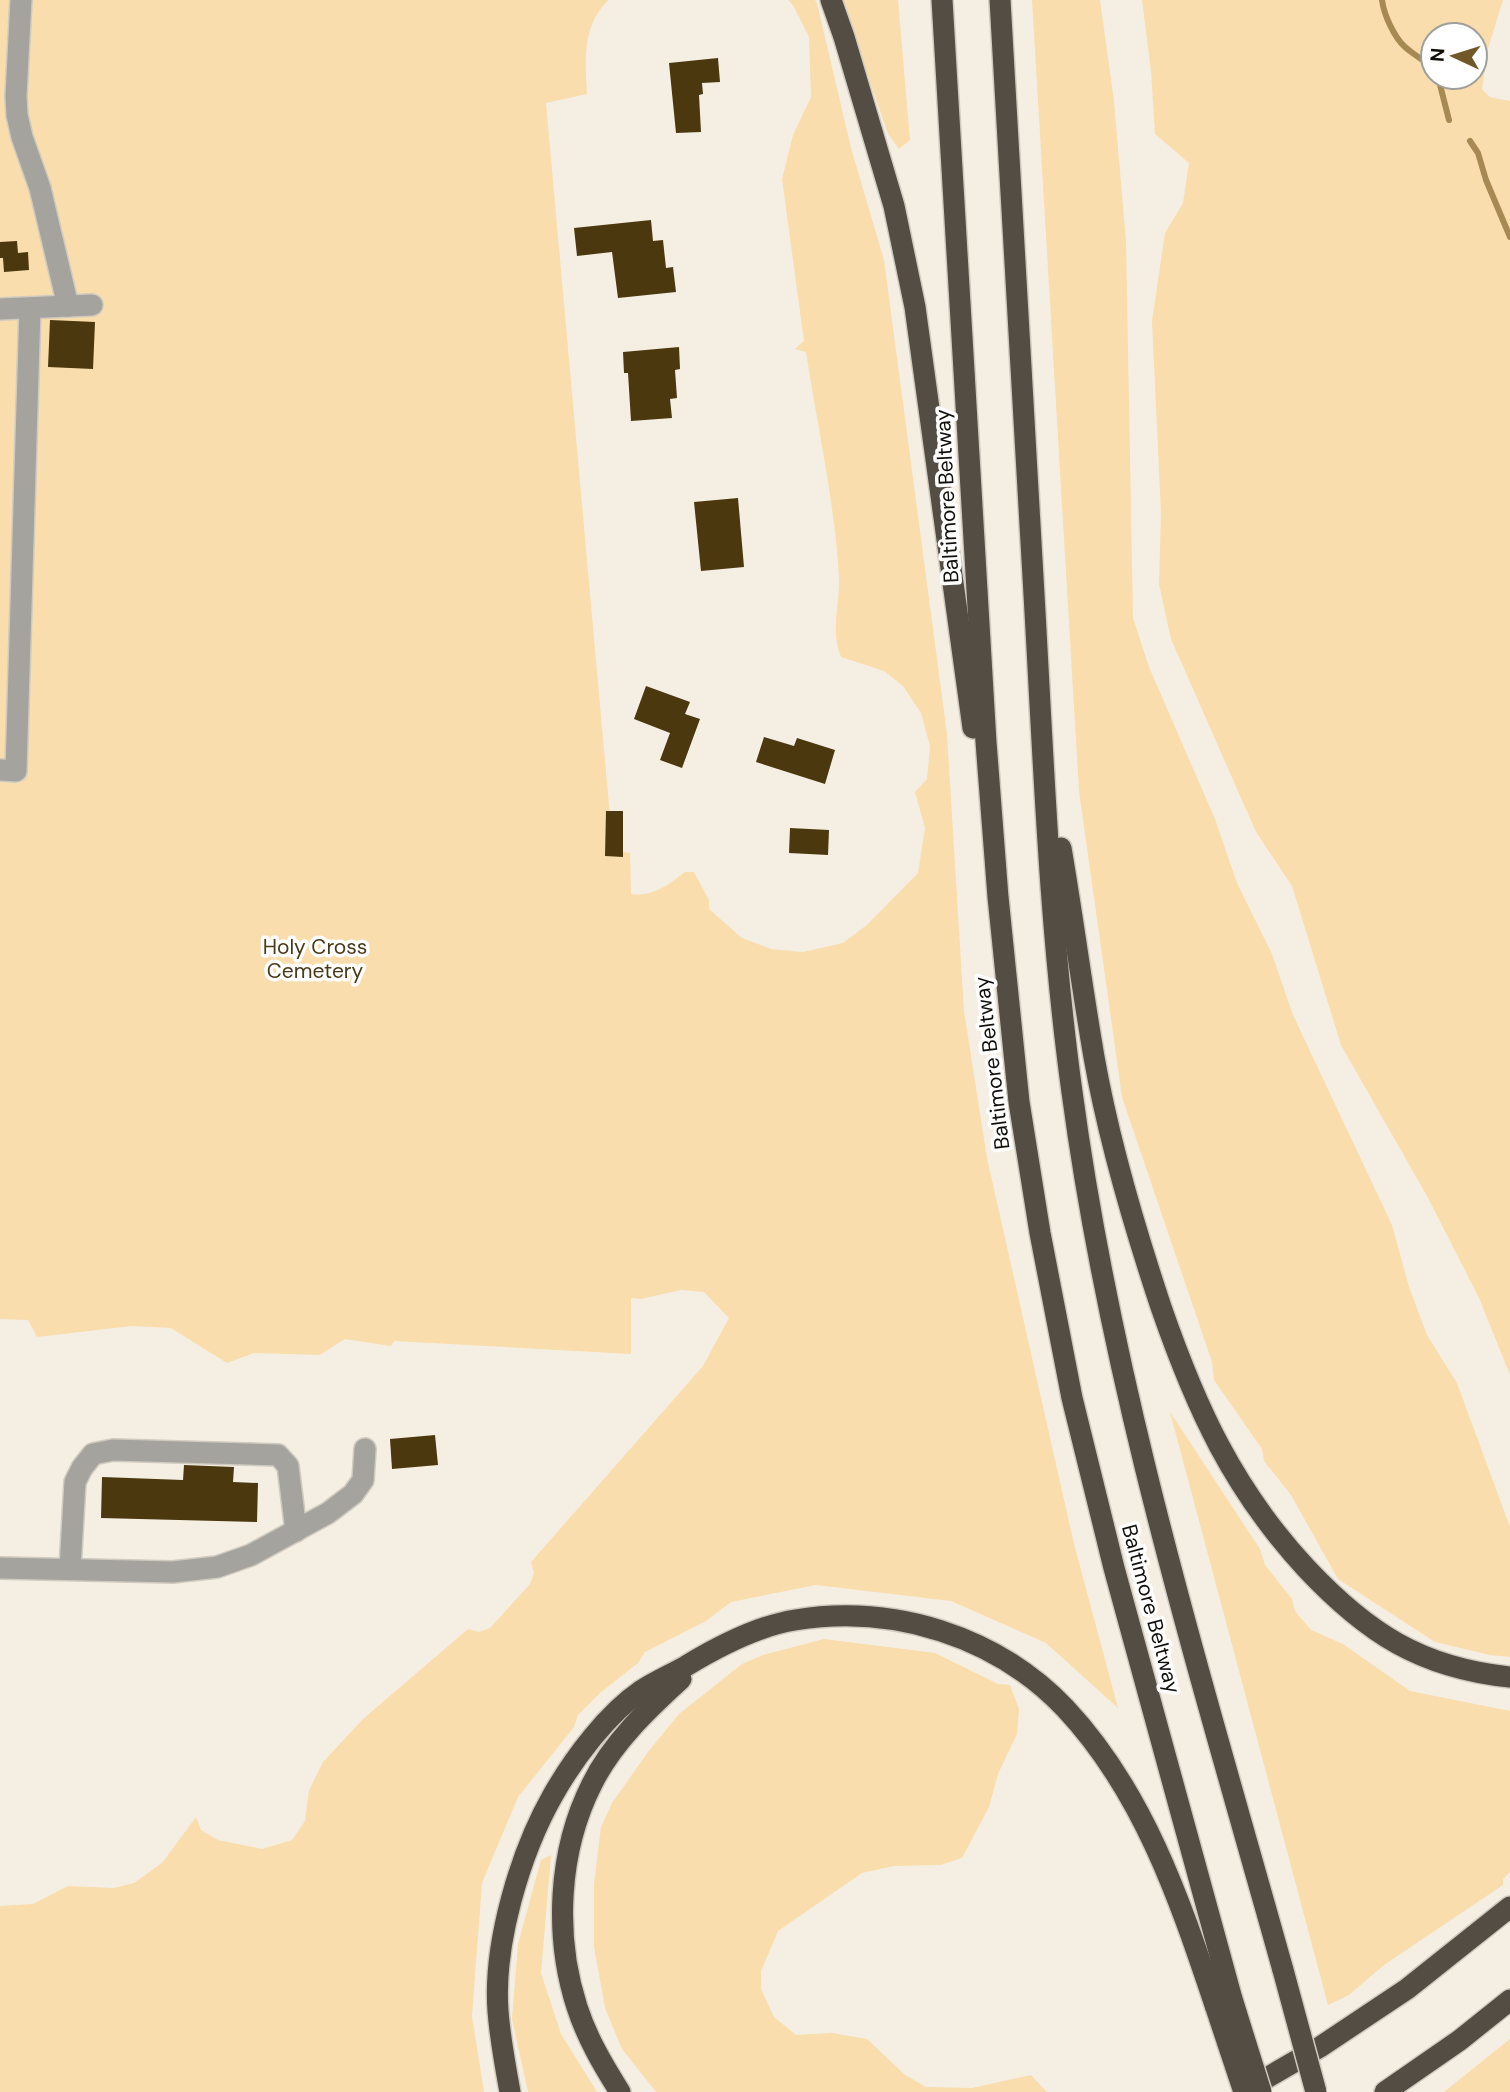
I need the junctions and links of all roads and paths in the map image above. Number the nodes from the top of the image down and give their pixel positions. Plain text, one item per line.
1 (21, 0) edge
2 (831, 0) edge
3 (942, 0) edge
4 (1000, 0) edge
5 (8, 96) edge
6 (68, 306) junction
7 (92, 306) dead end
8 (30, 307) junction
9 (0, 309) edge
10 (1042, 736) junction
11 (0, 770) edge
12 (998, 897) junction
13 (365, 1449) dead end
14 (296, 1531) junction
15 (0, 1568) edge
16 (70, 1569) junction
17 (715, 1649) junction
18 (1510, 1677) edge
19 (1510, 1908) edge
20 (1510, 2000) edge
21 (1224, 2003) junction
22 (510, 2092) edge
23 (620, 2092) edge
24 (1244, 2092) edge
25 (1261, 2092) edge
26 (1317, 2092) edge
27 (1385, 2092) edge

1 - 5 lane
2 - 12 highway
3 - 12 highway, Baltimore Beltway
4 - 10 highway, Baltimore Beltway
5 - 6 lane
6 - 7 lane
6 - 8 lane
8 - 9 lane
8 - 11 lane
10 - 18 highway
10 - 26 highway, Baltimore Beltway, bridge
12 - 21 highway, Baltimore Beltway
13 - 14 lane
14 - 16 lane
14 - 16 lane
15 - 16 lane
17 - 21 highway
17 - 22 highway
17 - 23 highway
19 - 24 highway
20 - 27 highway
21 - 24 highway, bridge
21 - 25 highway, Baltimore Beltway, bridge

